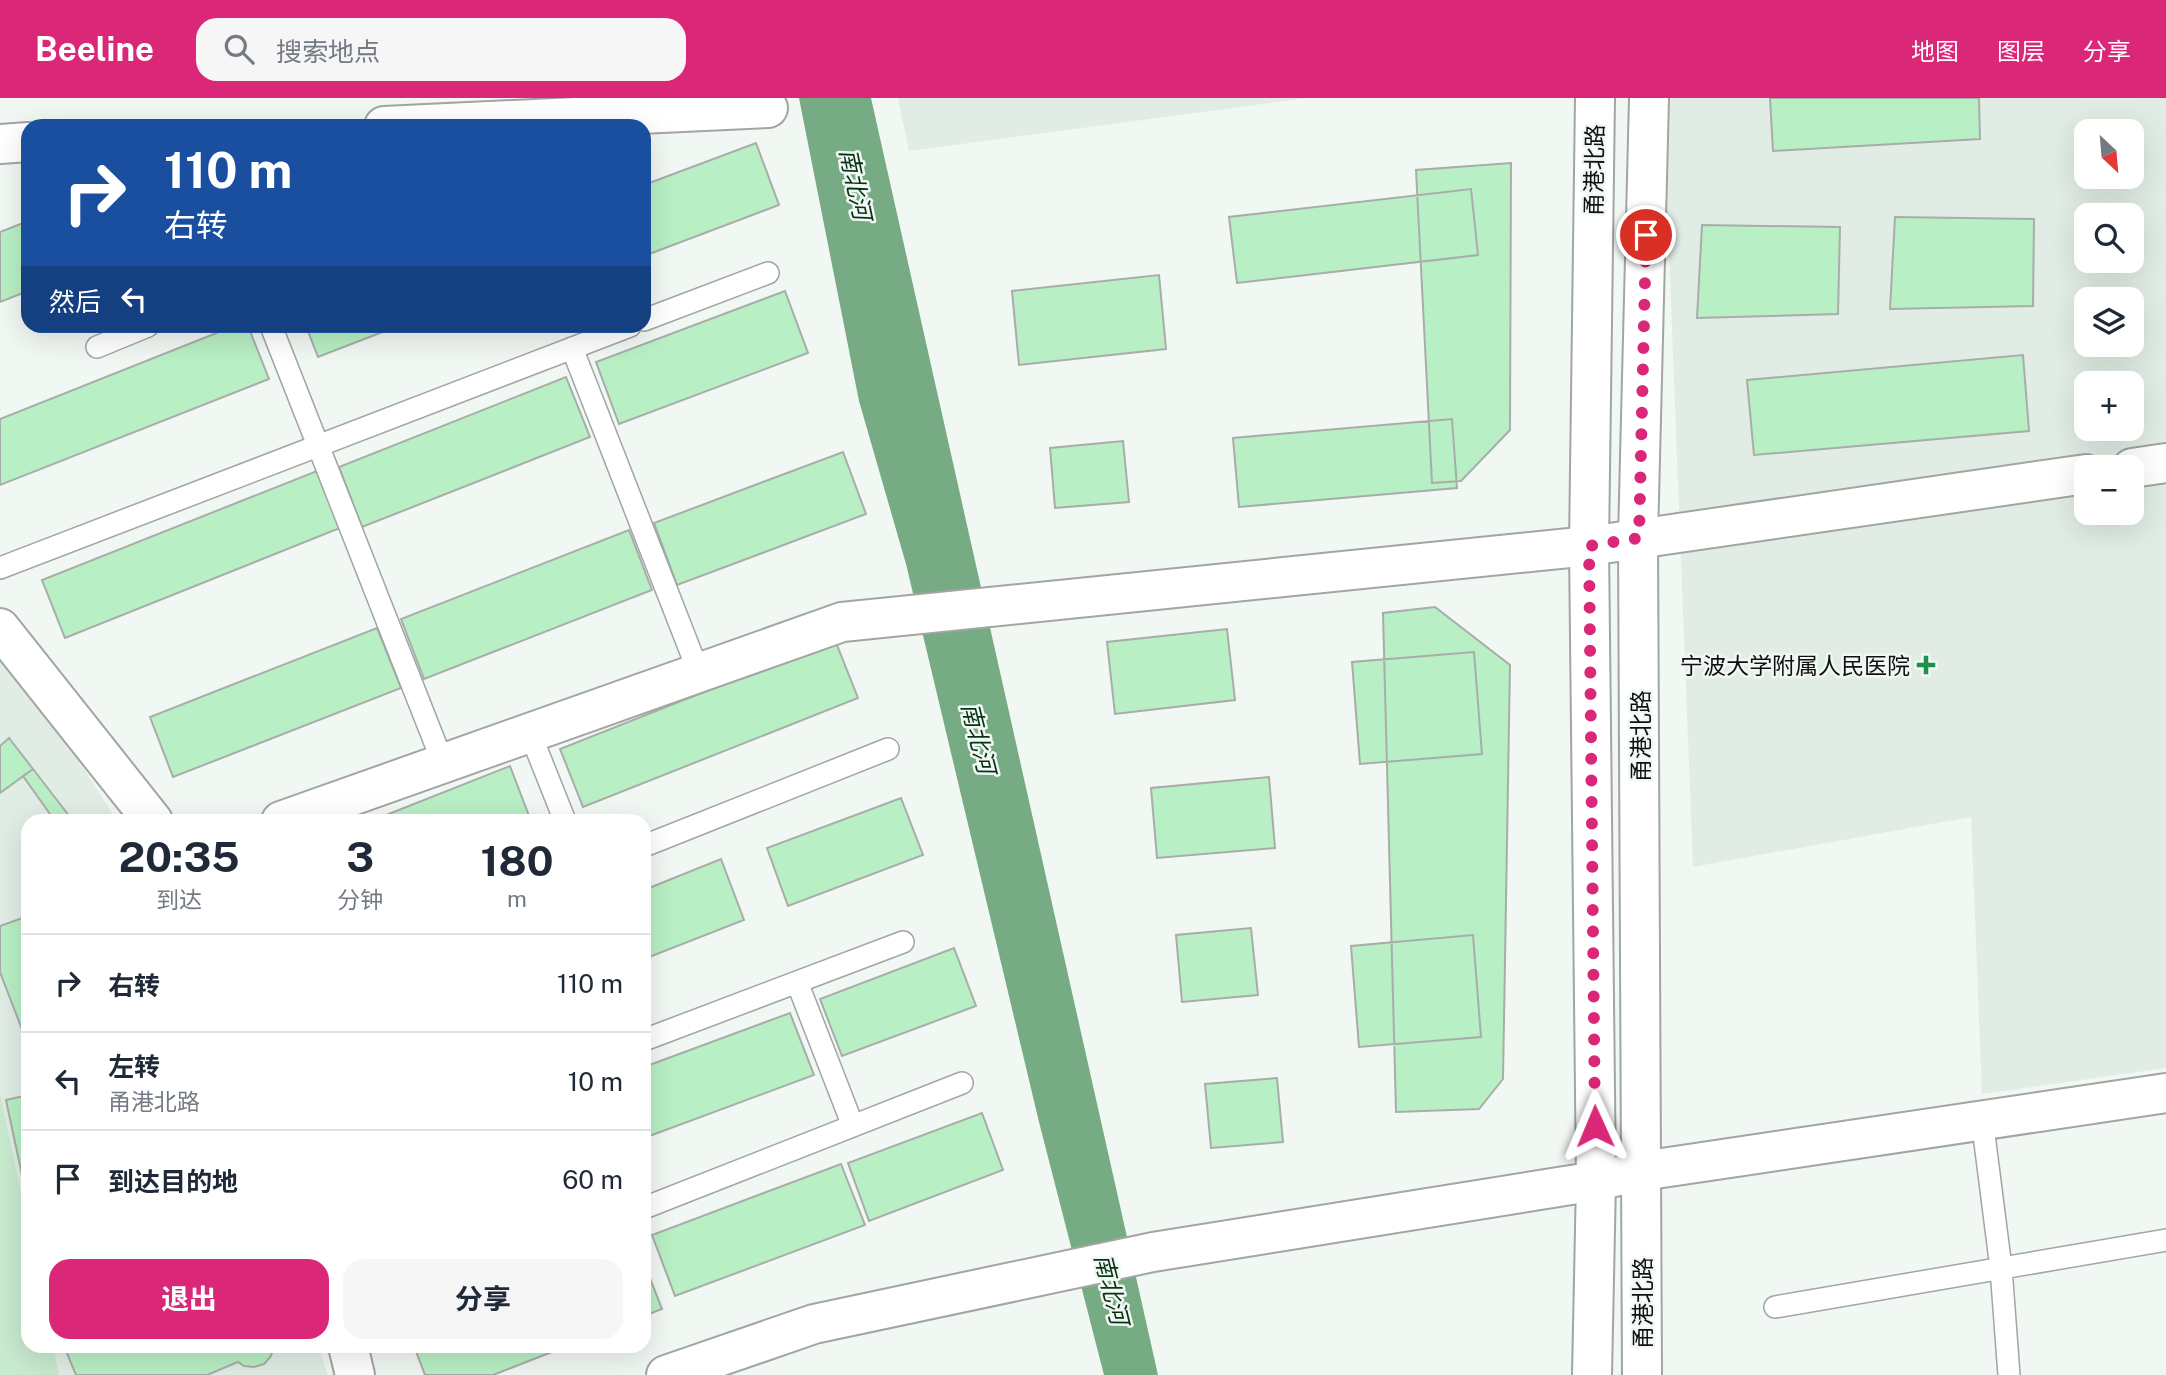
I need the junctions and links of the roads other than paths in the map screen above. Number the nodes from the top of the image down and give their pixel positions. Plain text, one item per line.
1 (1595, 98) edge
2 (1649, 98) edge
3 (768, 108) dead end
4 (533, 119) edge
5 (21, 142) edge
6 (0, 144) edge
7 (768, 273) dead end
8 (651, 317) edge
9 (132, 333) edge
10 (274, 333) edge
11 (612, 333) edge
12 (97, 348) dead end
13 (572, 348) junction
14 (317, 446) junction
15 (2166, 463) edge
16 (2144, 466) edge
17 (2074, 476) edge
18 (1639, 538) junction
19 (1589, 546) junction
20 (0, 568) edge
21 (0, 628) edge
22 (699, 673) junction
23 (530, 733) junction
24 (888, 749) dead end
25 (443, 763) junction
26 (147, 814) edge
27 (301, 814) edge
28 (562, 814) edge
29 (651, 843) edge
30 (903, 942) dead end
31 (797, 982) junction
32 (651, 1038) edge
33 (962, 1083) dead end
34 (2166, 1093) edge
35 (1982, 1119) junction
36 (853, 1126) junction
37 (1642, 1171) junction
38 (1596, 1181) junction
39 (651, 1205) edge
40 (2166, 1240) edge
41 (2001, 1268) junction
42 (1775, 1307) dead end
43 (350, 1353) edge
44 (355, 1375) edge
45 (666, 1375) edge
46 (1592, 1375) edge
47 (1643, 1375) edge
48 (2008, 1375) edge

1 - 19 street, 甬港北路
2 - 18 street, 甬港北路
3 - 4 street
5 - 6 street
7 - 8 lane
9 - 12 lane
10 - 14 lane
11 - 13 lane
13 - 14 lane
13 - 22 lane
14 - 20 lane
14 - 25 lane
15 - 16 street
17 - 18 street
18 - 19 street
18 - 37 street, 甬港北路
19 - 22 street
19 - 38 street, 甬港北路
21 - 26 street
22 - 23 street
23 - 25 street
23 - 28 lane
24 - 29 lane
25 - 27 street
30 - 31 lane
31 - 32 lane
31 - 36 lane
33 - 36 lane
34 - 35 street
35 - 37 street
35 - 41 lane
36 - 39 lane
37 - 38 street
37 - 47 street, 甬港北路
38 - 45 street
38 - 46 street, 甬港北路
40 - 41 lane
41 - 42 lane
41 - 48 lane
43 - 44 street

